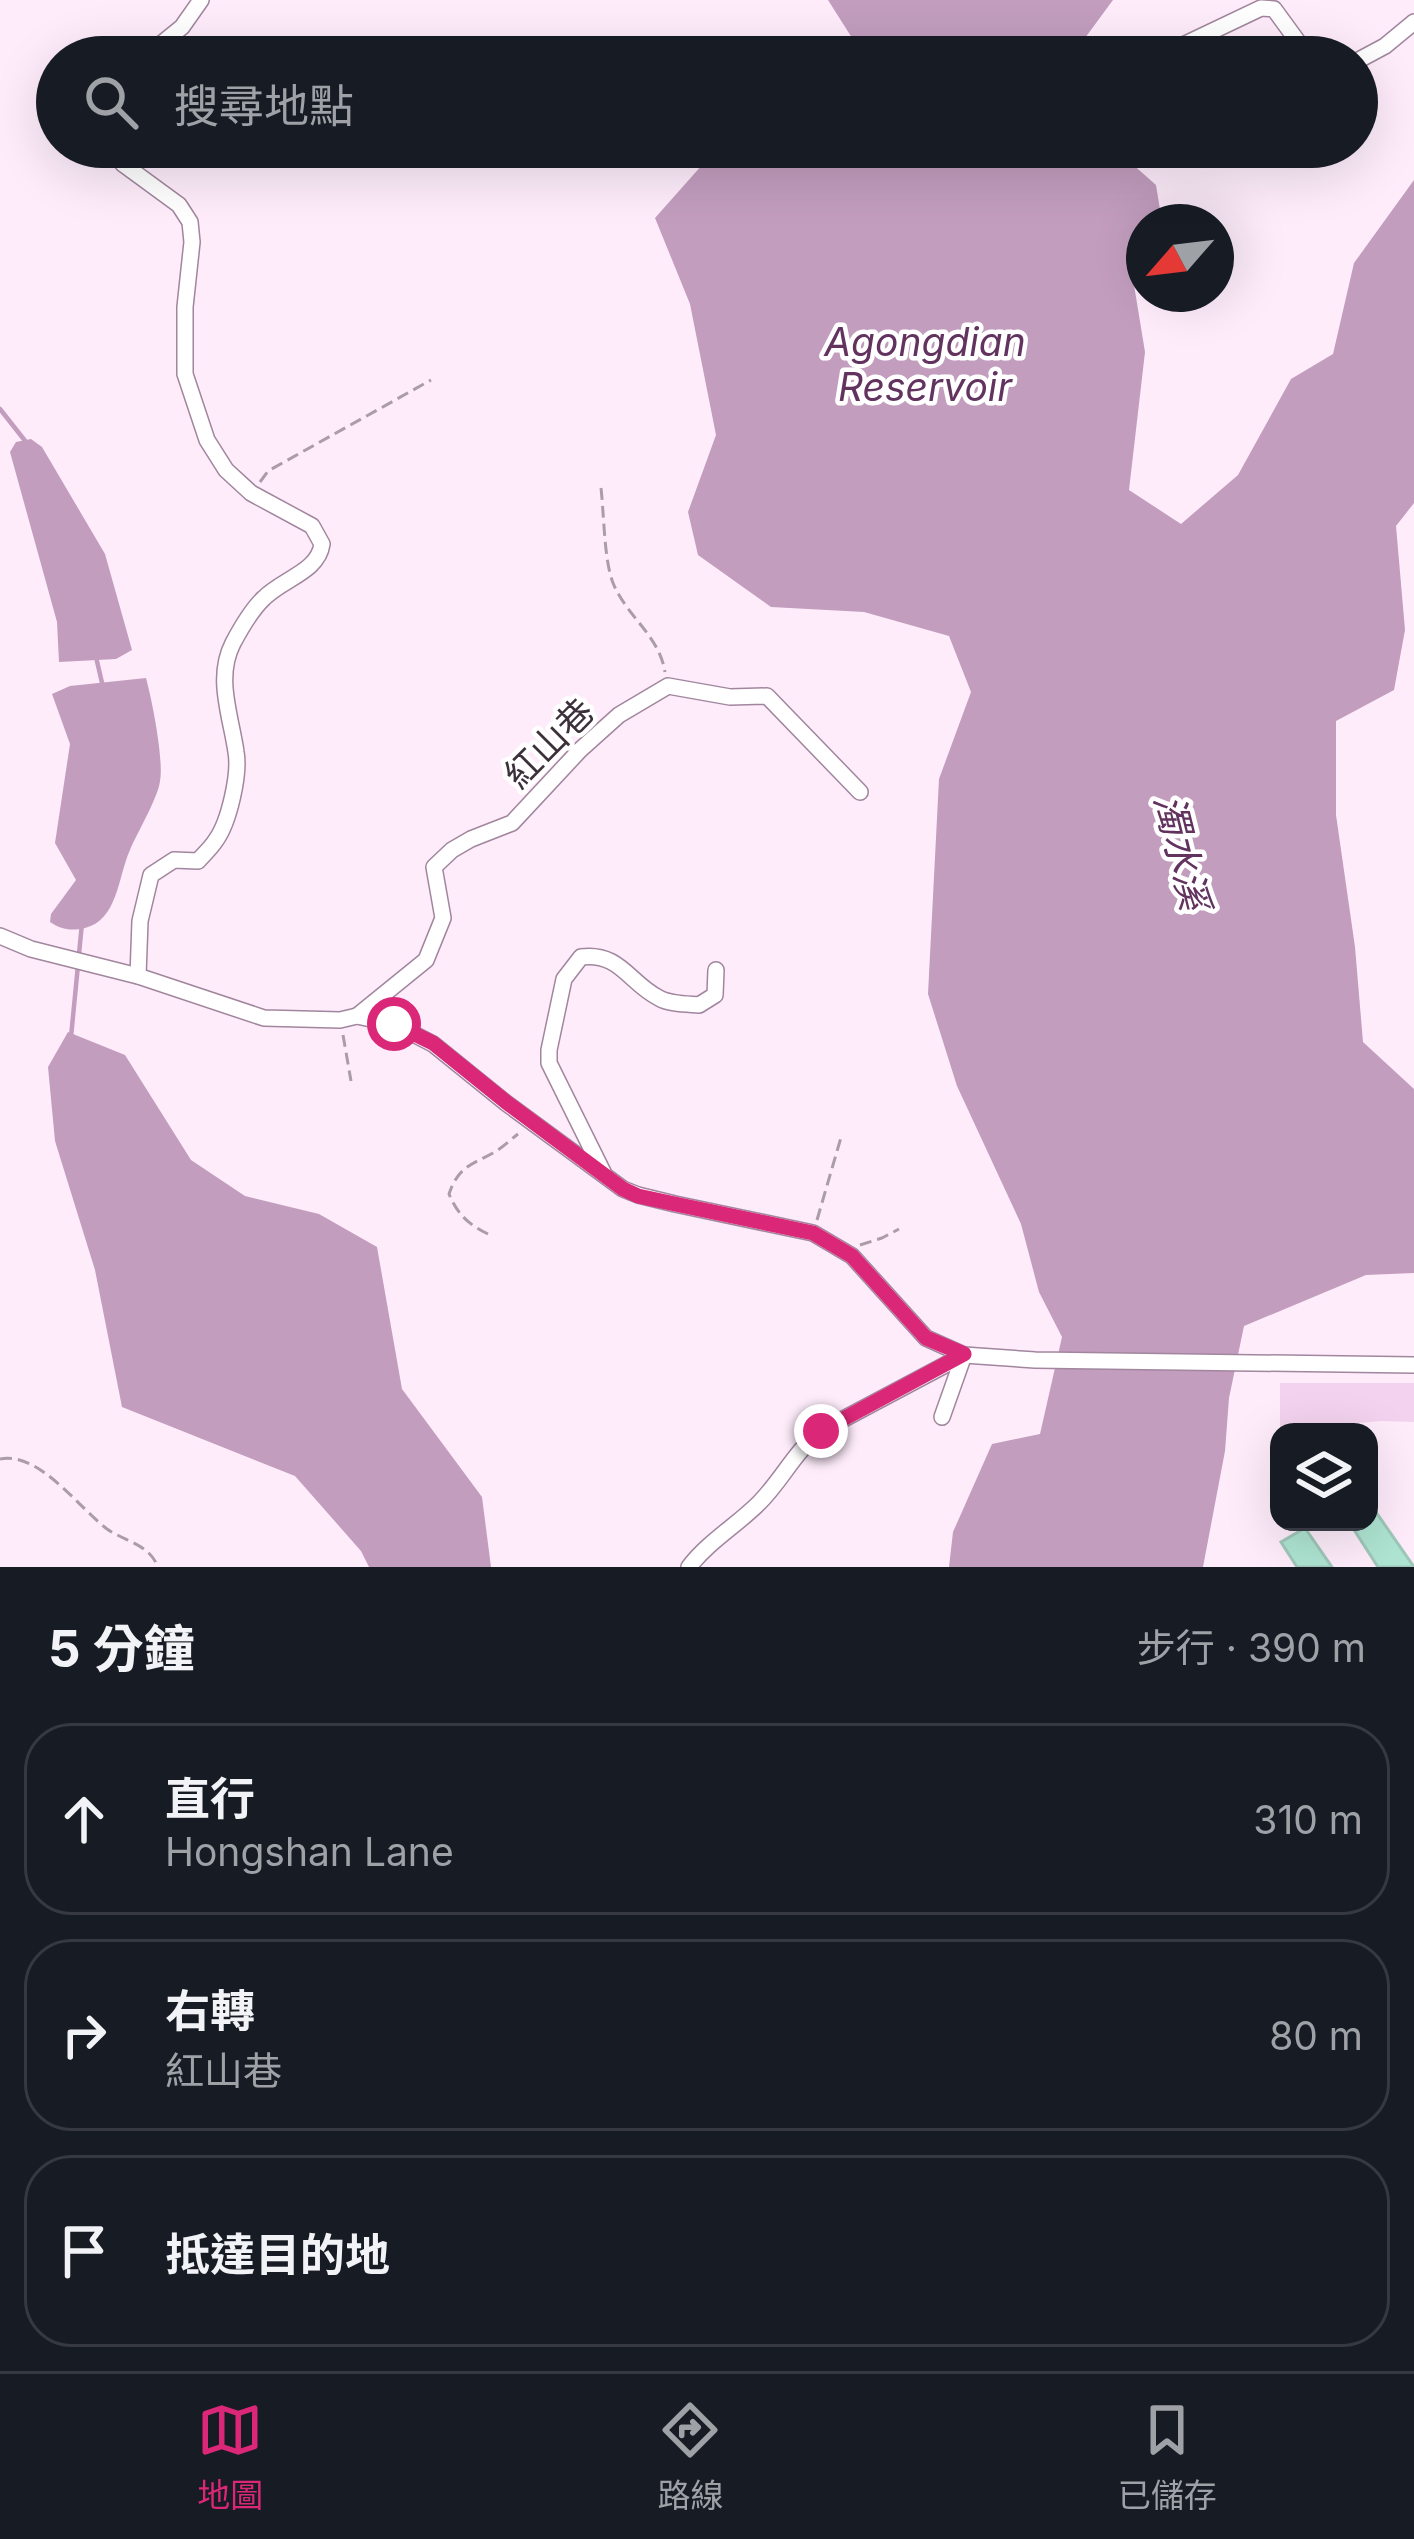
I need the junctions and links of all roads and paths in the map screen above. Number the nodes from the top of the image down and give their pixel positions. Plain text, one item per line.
1 (201, 0) edge
2 (1414, 22) edge
3 (171, 36) edge
4 (1204, 36) edge
5 (1294, 36) edge
6 (1378, 50) edge
7 (128, 168) edge
8 (431, 380) dead end
9 (601, 488) dead end
10 (251, 493) junction
11 (668, 686) junction
12 (860, 792) dead end
13 (0, 936) edge
14 (716, 970) dead end
15 (138, 976) junction
16 (348, 1018) junction
17 (351, 1081) dead end
18 (533, 1123) junction
19 (842, 1134) dead end
20 (604, 1174) junction
21 (899, 1229) dead end
22 (813, 1233) junction
23 (488, 1234) dead end
24 (834, 1246) junction
25 (964, 1354) junction
26 (1414, 1365) edge
27 (941, 1417) dead end
28 (0, 1459) edge
29 (158, 1567) edge
30 (688, 1567) edge

1 - 3 street
2 - 6 street
4 - 5 street
7 - 10 street
8 - 10 path
9 - 11 path
10 - 15 street
11 - 12 street
11 - 16 street, 紅山巷
13 - 15 street
14 - 20 street
15 - 16 street
16 - 17 path
16 - 18 street
18 - 20 street
18 - 23 path
19 - 22 path
20 - 22 street
21 - 24 path
22 - 24 street
24 - 25 street
25 - 26 street
25 - 27 street
25 - 30 street
28 - 29 path

